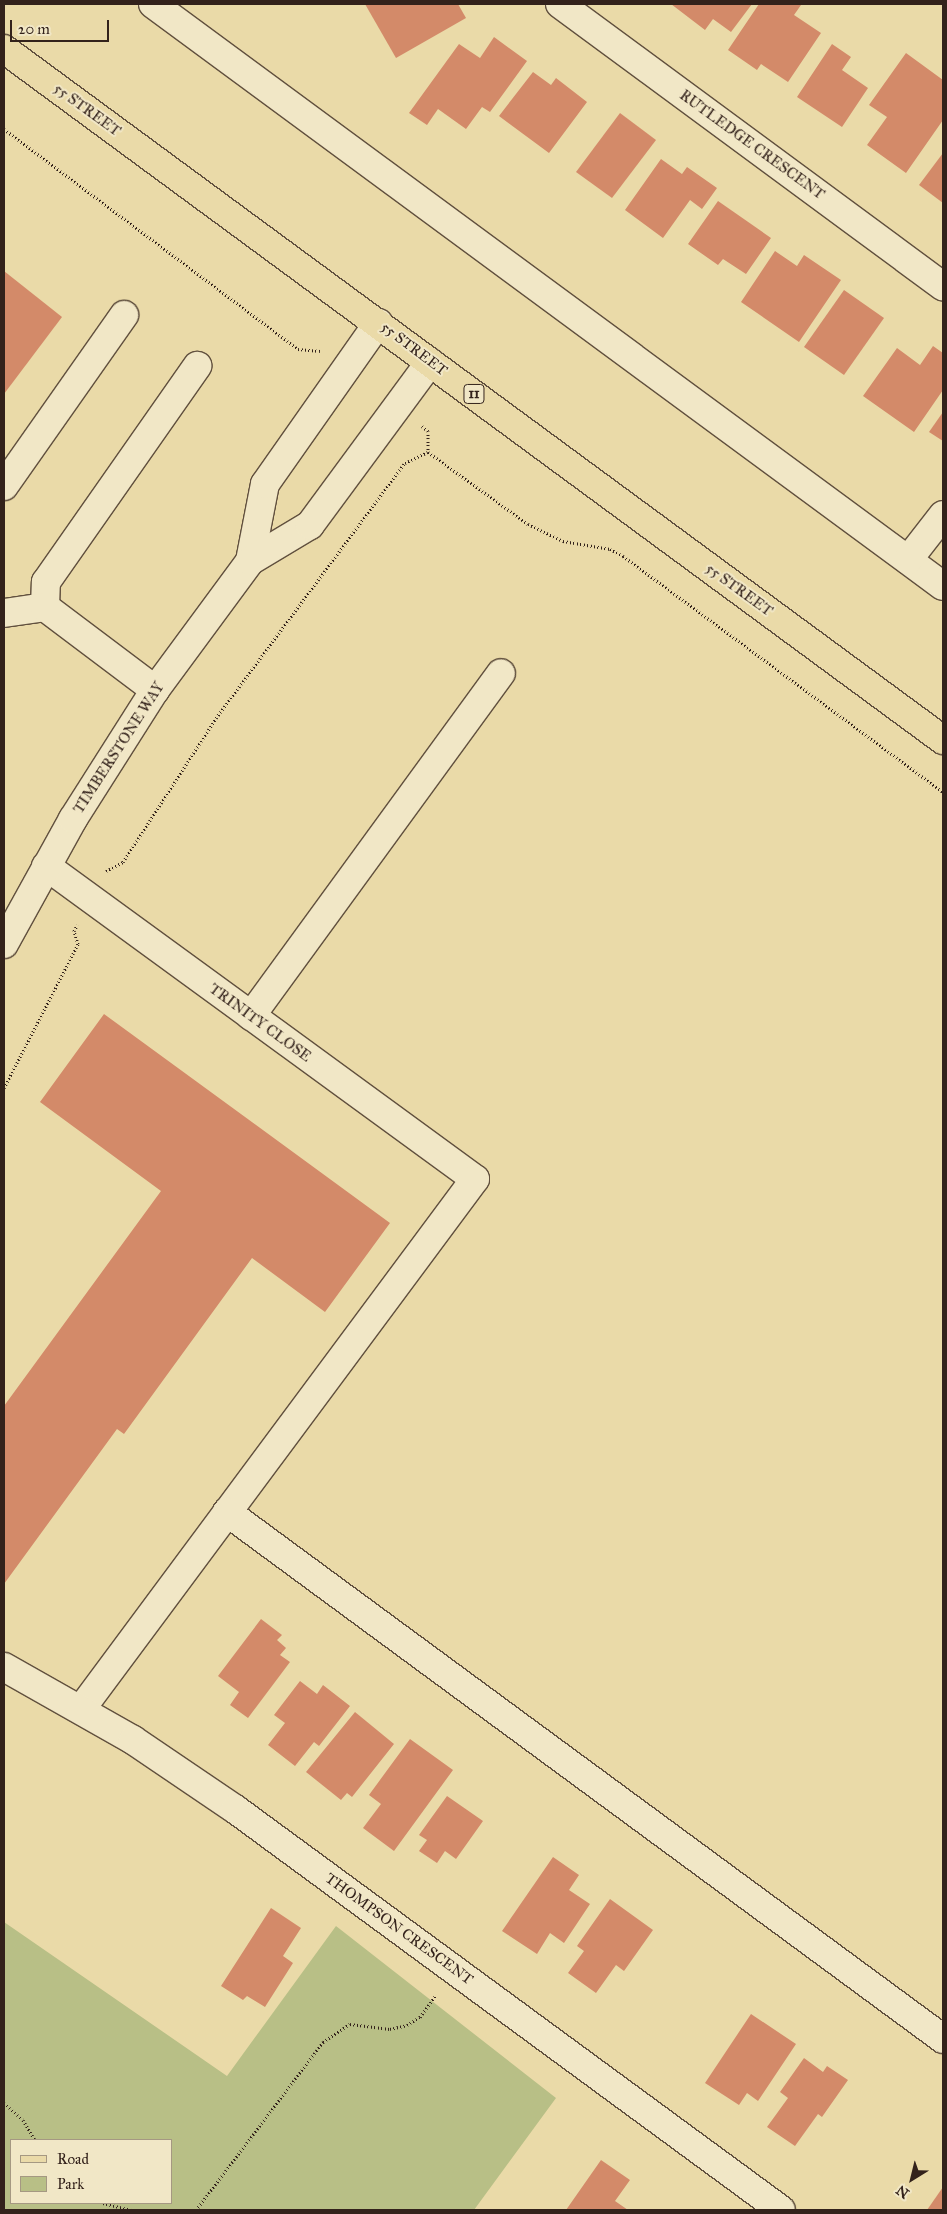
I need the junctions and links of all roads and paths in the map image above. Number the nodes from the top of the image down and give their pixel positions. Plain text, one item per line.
1 (153, 4) edge
2 (560, 4) edge
3 (4, 49) edge
4 (4, 129) edge
5 (943, 286) edge
6 (124, 316) dead end
7 (378, 322) junction
8 (317, 349) dead end
9 (430, 362) junction
10 (197, 366) dead end
11 (428, 430) dead end
12 (428, 452) junction
13 (4, 486) edge
14 (943, 515) edge
15 (908, 560) junction
16 (250, 561) junction
17 (943, 586) edge
18 (45, 607) junction
19 (4, 613) edge
20 (501, 672) dead end
21 (156, 690) junction
22 (943, 740) edge
23 (943, 792) edge
24 (46, 866) junction
25 (107, 869) dead end
26 (74, 930) dead end
27 (4, 944) edge
28 (251, 1016) junction
29 (4, 1088) edge
30 (227, 1512) junction
31 (4, 1667) edge
32 (82, 1708) junction
33 (455, 1971) junction
34 (943, 2039) edge
35 (4, 2103) edge
36 (34, 2139) edge
37 (107, 2204) edge
38 (130, 2210) edge
39 (196, 2210) edge
40 (781, 2210) edge

1 - 15 street
2 - 5 street, RUTLEDGE CRESCENT
3 - 7 main road, 55 STREET / 11
4 - 8 path
6 - 13 street
7 - 9 main road, 55 STREET / 11
7 - 16 street, TIMBERSTONE WAY
9 - 16 street, TIMBERSTONE WAY
9 - 22 main road, 55 STREET / 11
10 - 18 street
11 - 12 path
12 - 23 path
12 - 25 path
14 - 15 street
15 - 17 street
16 - 21 street, TIMBERSTONE WAY
18 - 19 street
18 - 21 street
20 - 28 street
21 - 24 street, TIMBERSTONE WAY
24 - 27 street, TIMBERSTONE WAY
24 - 28 street, TRINITY CLOSE
26 - 29 path
28 - 30 street, TRINITY CLOSE
30 - 32 street
30 - 34 street
31 - 32 street, THOMPSON CRESCENT
32 - 33 street, THOMPSON CRESCENT
33 - 39 path
33 - 40 street, THOMPSON CRESCENT
35 - 36 path
37 - 38 path

